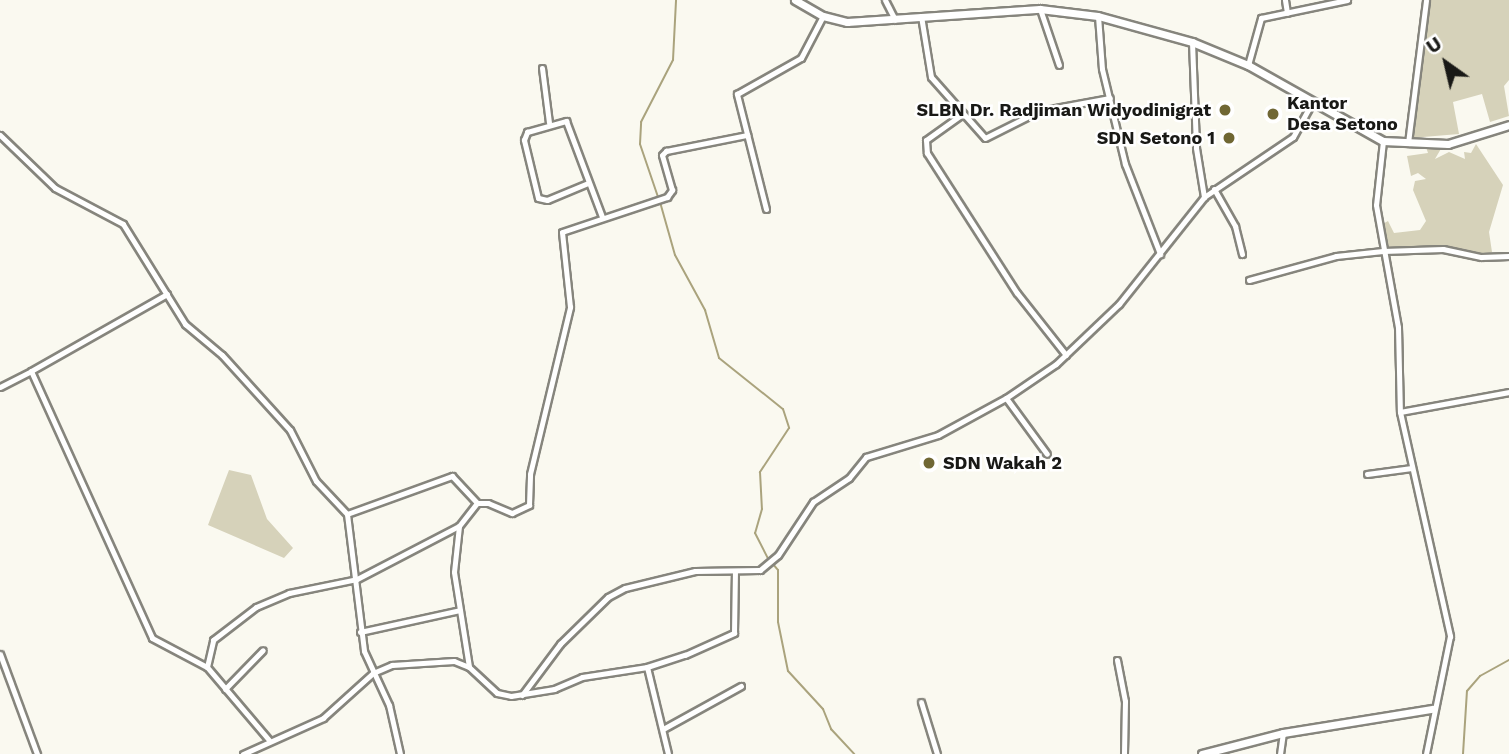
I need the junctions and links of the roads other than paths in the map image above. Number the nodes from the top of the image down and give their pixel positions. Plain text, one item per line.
1 (795, 0) edge
2 (885, 0) edge
3 (1285, 0) edge
4 (1347, 0) edge
5 (1426, 0) edge
6 (1040, 9) junction
7 (1287, 13) junction
8 (823, 16) junction
9 (921, 16) junction
10 (1098, 16) junction
11 (895, 20) junction
12 (1192, 42) junction
13 (1059, 65) dead end
14 (1248, 65) junction
15 (541, 68) dead end
16 (1110, 98) junction
17 (1311, 104) junction
18 (961, 115) junction
19 (549, 123) junction
20 (1509, 124) edge
21 (0, 135) edge
22 (747, 135) junction
23 (1383, 141) junction
24 (1408, 144) junction
25 (588, 183) junction
26 (1214, 189) junction
27 (1203, 197) junction
28 (766, 209) dead end
29 (602, 218) junction
30 (1383, 251) junction
31 (1160, 254) junction
32 (1242, 254) dead end
33 (1509, 256) edge
34 (1249, 281) dead end
35 (167, 294) junction
36 (1066, 355) junction
37 (31, 371) junction
38 (0, 387) edge
39 (1509, 392) edge
40 (1006, 398) junction
41 (1400, 412) junction
42 (1047, 454) dead end
43 (1412, 468) junction
44 (1367, 474) dead end
45 (477, 503) junction
46 (347, 514) junction
47 (459, 526) junction
48 (735, 571) junction
49 (356, 579) junction
50 (460, 610) junction
51 (360, 632) junction
52 (263, 650) dead end
53 (0, 654) edge
54 (1117, 660) dead end
55 (207, 667) junction
56 (469, 667) junction
57 (647, 667) junction
58 (373, 673) junction
59 (741, 687) dead end
60 (225, 689) junction
61 (522, 695) junction
62 (921, 702) dead end
63 (1432, 709) junction
64 (663, 729) junction
65 (1283, 733) junction
66 (269, 740) junction
67 (37, 754) edge
68 (243, 754) edge
69 (400, 754) edge
70 (668, 754) edge
71 (937, 754) edge
72 (1124, 754) edge
73 (1202, 754) edge
74 (1280, 754) edge
75 (1426, 754) edge

1 - 8 main road
2 - 11 street
3 - 7 street
4 - 7 street
5 - 24 street
6 - 9 main road
6 - 10 main road
6 - 13 street
7 - 14 street
8 - 11 main road
8 - 22 street
9 - 11 main road
9 - 18 street
10 - 12 main road
10 - 16 street
12 - 14 main road
12 - 27 street
14 - 17 main road
15 - 19 street
16 - 18 street
16 - 31 street
17 - 23 main road
17 - 26 street
18 - 36 street
19 - 25 street
19 - 25 street
20 - 24 main road
21 - 35 street
22 - 28 street
22 - 29 street
23 - 24 main road
23 - 30 street
25 - 29 street
26 - 27 street
26 - 32 street
27 - 31 street
29 - 45 street
30 - 33 street
30 - 34 street
30 - 41 street
31 - 36 street
35 - 37 street
35 - 46 street
36 - 40 street
37 - 38 street
37 - 55 street
39 - 41 street
40 - 42 street
40 - 48 street
41 - 43 street
43 - 44 street
43 - 63 street
45 - 46 street
45 - 47 street
46 - 49 street
47 - 49 street
47 - 50 street
48 - 57 street
48 - 61 street
49 - 51 street
49 - 55 street
50 - 51 street
50 - 56 street
51 - 58 street
52 - 60 street
53 - 67 street
54 - 72 street
55 - 60 street
56 - 58 street
56 - 61 street
57 - 61 street
57 - 64 street
58 - 66 street
58 - 69 street
59 - 64 street
60 - 66 street
62 - 71 street
63 - 65 main road
63 - 75 street
64 - 70 street
65 - 73 main road
65 - 74 street
66 - 68 street

